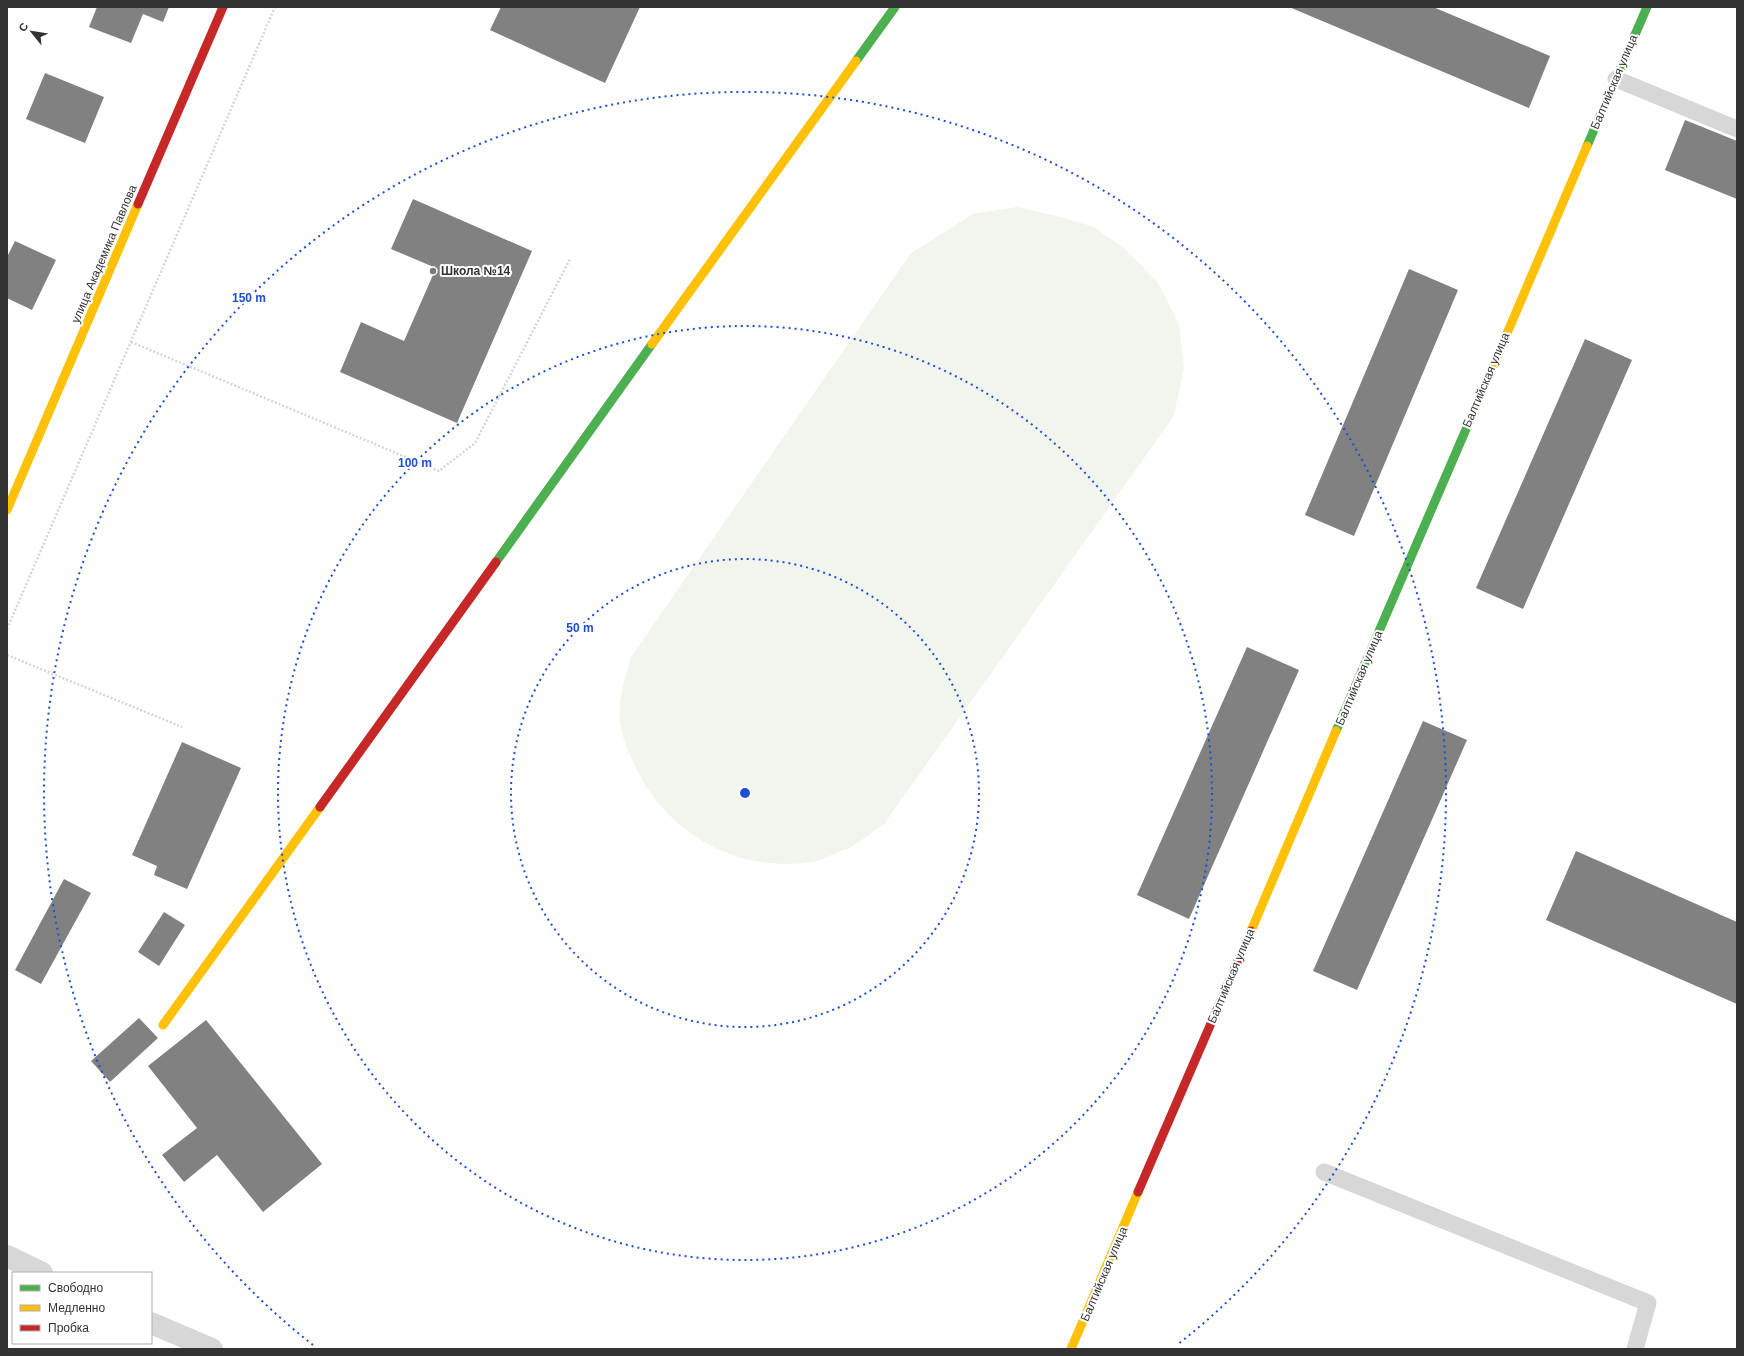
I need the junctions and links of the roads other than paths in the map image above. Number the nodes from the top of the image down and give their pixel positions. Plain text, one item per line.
1 (223, 7) edge
2 (895, 7) edge
3 (1647, 7) edge
4 (1616, 79) junction
5 (1737, 129) edge
6 (7, 510) edge
7 (163, 1025) dead end
8 (1324, 1172) dead end
9 (7, 1256) edge
10 (40, 1272) edge
11 (152, 1322) edge
12 (212, 1349) edge
13 (1071, 1349) edge
14 (1635, 1349) edge

1 - 6 street, улица Академика Павлова
2 - 7 street
3 - 4 street, Балтийская улица
4 - 5 lane
4 - 13 street, Балтийская улица
8 - 14 lane
9 - 10 street
11 - 12 street

